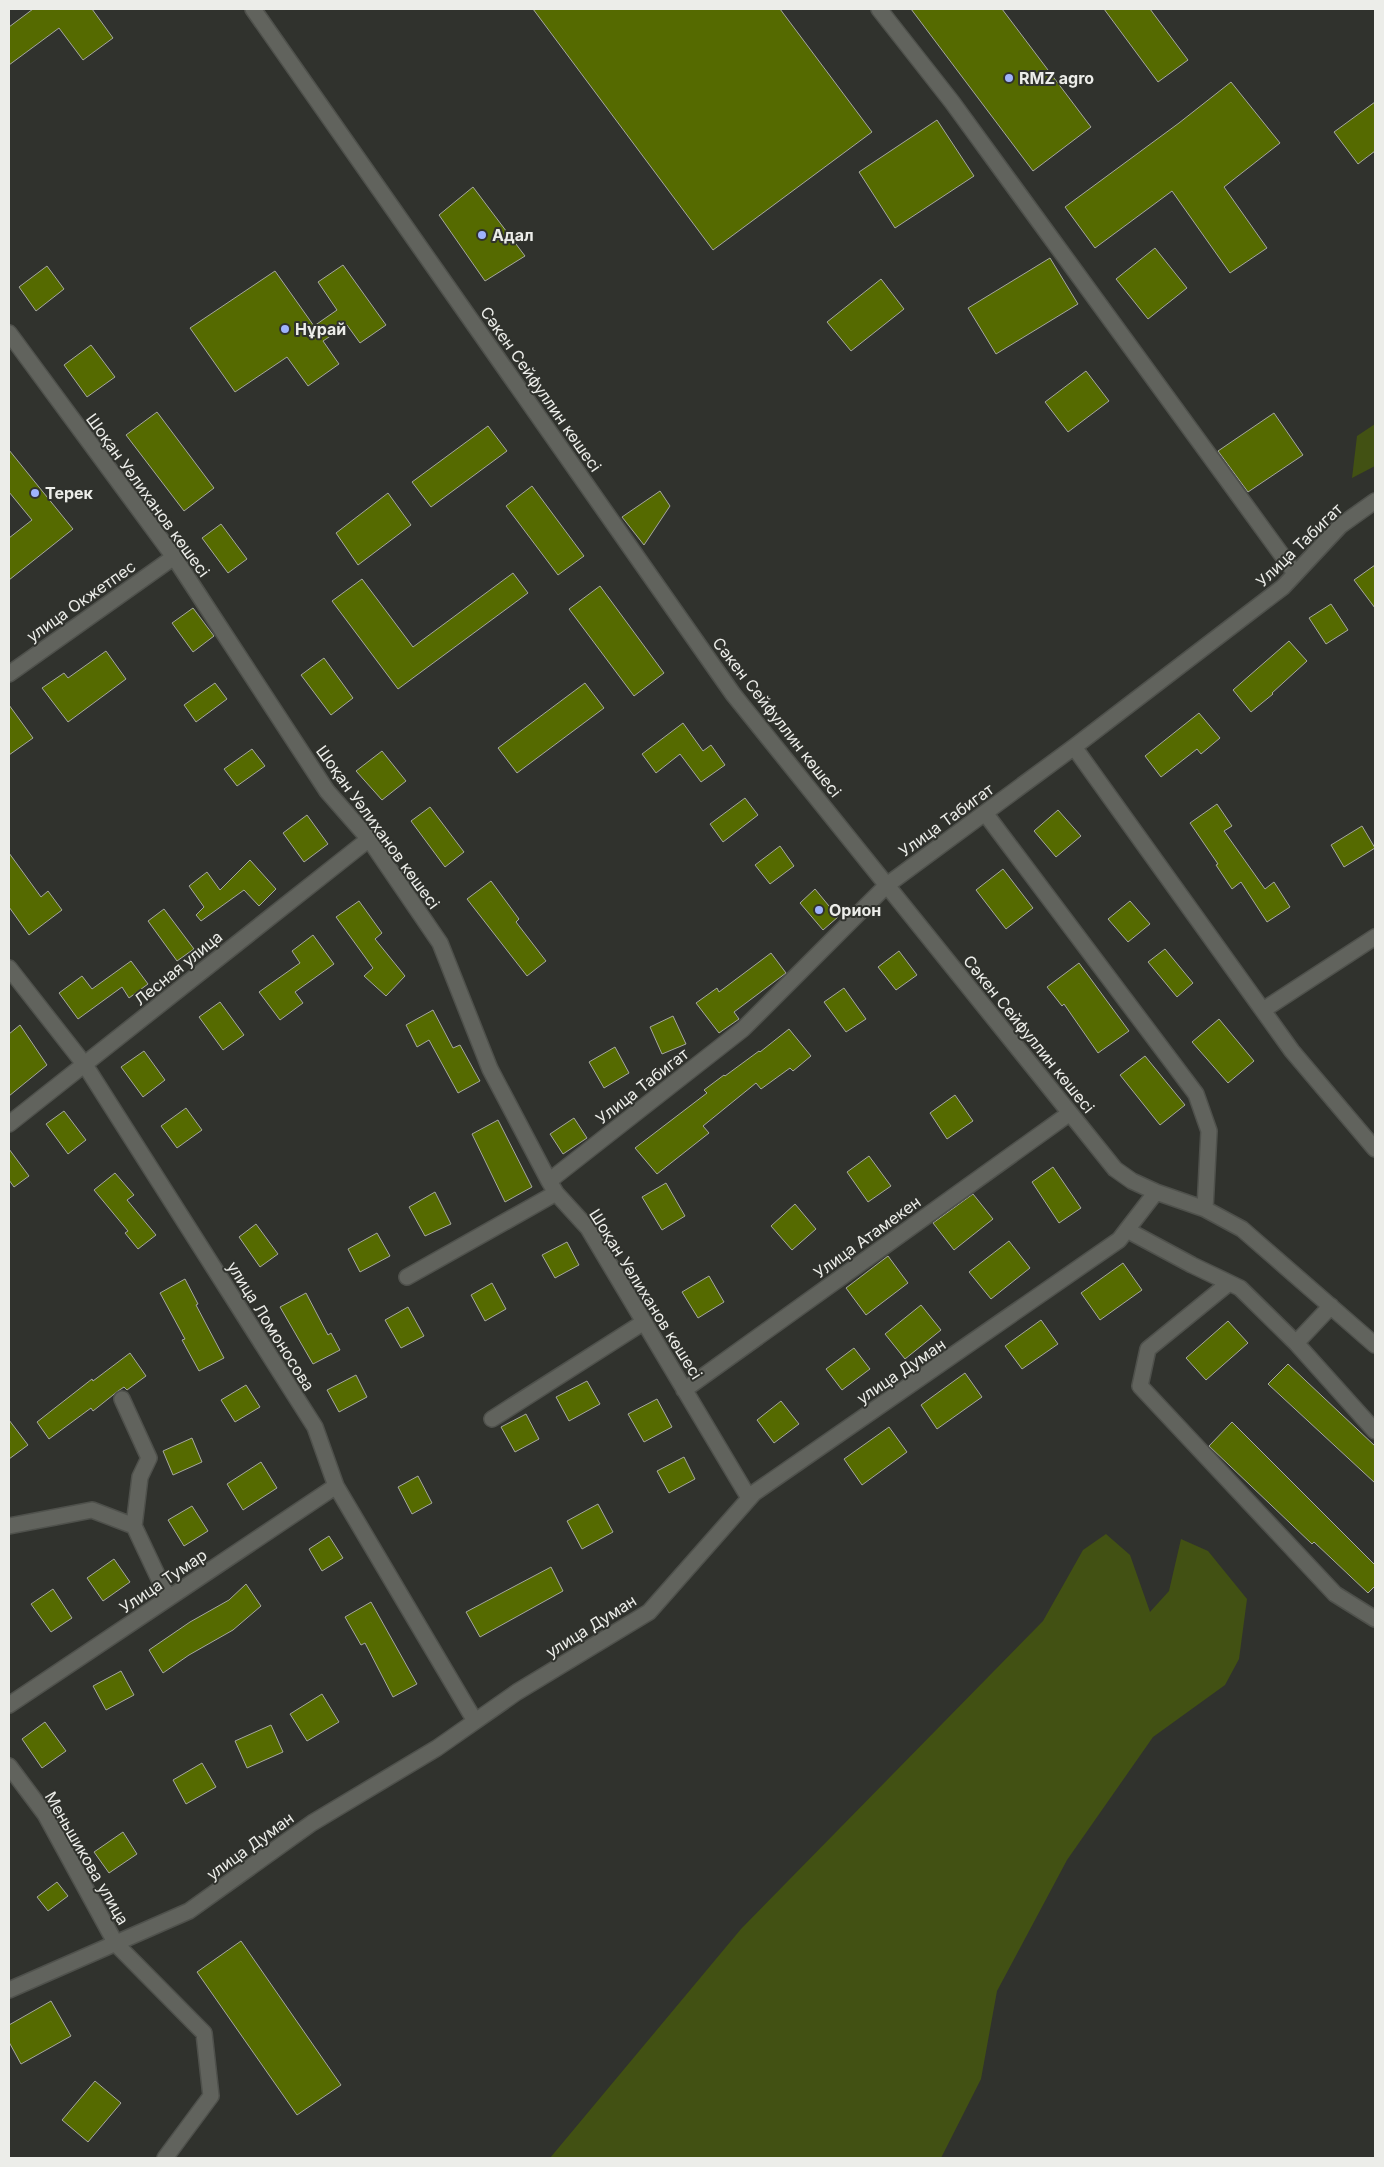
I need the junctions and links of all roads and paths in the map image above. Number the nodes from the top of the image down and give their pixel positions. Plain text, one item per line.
1 (253, 9) edge
2 (879, 9) edge
3 (9, 333) edge
4 (1375, 501) edge
5 (174, 557) junction
6 (1295, 573) junction
7 (9, 674) edge
8 (1074, 747) junction
9 (985, 813) junction
10 (369, 839) junction
11 (887, 885) junction
12 (1375, 937) edge
13 (9, 968) edge
14 (1263, 1010) junction
15 (85, 1065) junction
16 (1070, 1113) junction
17 (9, 1124) edge
18 (1374, 1144) edge
19 (553, 1187) junction
20 (1156, 1192) junction
21 (1205, 1209) junction
22 (1127, 1230) junction
23 (407, 1277) dead end
24 (1229, 1283) junction
25 (1331, 1306) junction
26 (644, 1322) junction
27 (1296, 1343) junction
28 (1375, 1345) edge
29 (684, 1390) junction
30 (122, 1399) dead end
31 (492, 1419) dead end
32 (1375, 1431) edge
33 (336, 1486) junction
34 (749, 1498) junction
35 (9, 1526) edge
36 (134, 1526) junction
37 (168, 1598) junction
38 (1375, 1620) edge
39 (9, 1705) edge
40 (475, 1721) junction
41 (9, 1766) edge
42 (116, 1944) junction
43 (9, 1990) edge
44 (165, 2158) edge

1 - 11 street, Сәкен Сейфуллин көшесі
2 - 6 street
3 - 5 street, Шоқан Уәлиханов көшесі
4 - 6 street, Улица Табигат
5 - 7 street, улица Окжетпес
5 - 10 street, Шоқан Уәлиханов көшесі
6 - 8 street, Улица Табигат
8 - 9 street, Улица Табигат
8 - 14 street
9 - 11 street, Улица Табигат
9 - 21 street
10 - 15 street, Лесная улица
10 - 19 street, Шоқан Уәлиханов көшесі
11 - 16 street, Сәкен Сейфуллин көшесі
11 - 19 street, Улица Табигат
12 - 14 street
13 - 15 street, улица Ломоносова
14 - 18 street
15 - 17 street, Лесная улица
15 - 33 street, улица Ломоносова
16 - 20 street, Сәкен Сейфуллин көшесі
16 - 29 street, Улица Атамекен
19 - 23 street, Улица Табигат
19 - 26 street, Шоқан Уәлиханов көшесі
20 - 21 street, Сәкен Сейфуллин көшесі
20 - 22 street, улица Думан
21 - 25 street, Сәкен Сейфуллин көшесі
22 - 24 street
22 - 34 street, улица Думан
24 - 27 street
24 - 38 street
25 - 27 street
25 - 28 street, Сәкен Сейфуллин көшесі
26 - 29 street, Шоқан Уәлиханов көшесі
26 - 31 street
27 - 32 street
29 - 34 street, Шоқан Уәлиханов көшесі
30 - 36 street
33 - 37 street, Улица Тумар
33 - 40 street, улица Ломоносова
34 - 40 street, улица Думан
35 - 36 street
36 - 37 street
37 - 39 street, Улица Тумар
40 - 42 street, улица Думан
41 - 42 street, Меньшикова улица
42 - 43 street, улица Думан
42 - 44 street, Меньшикова улица

